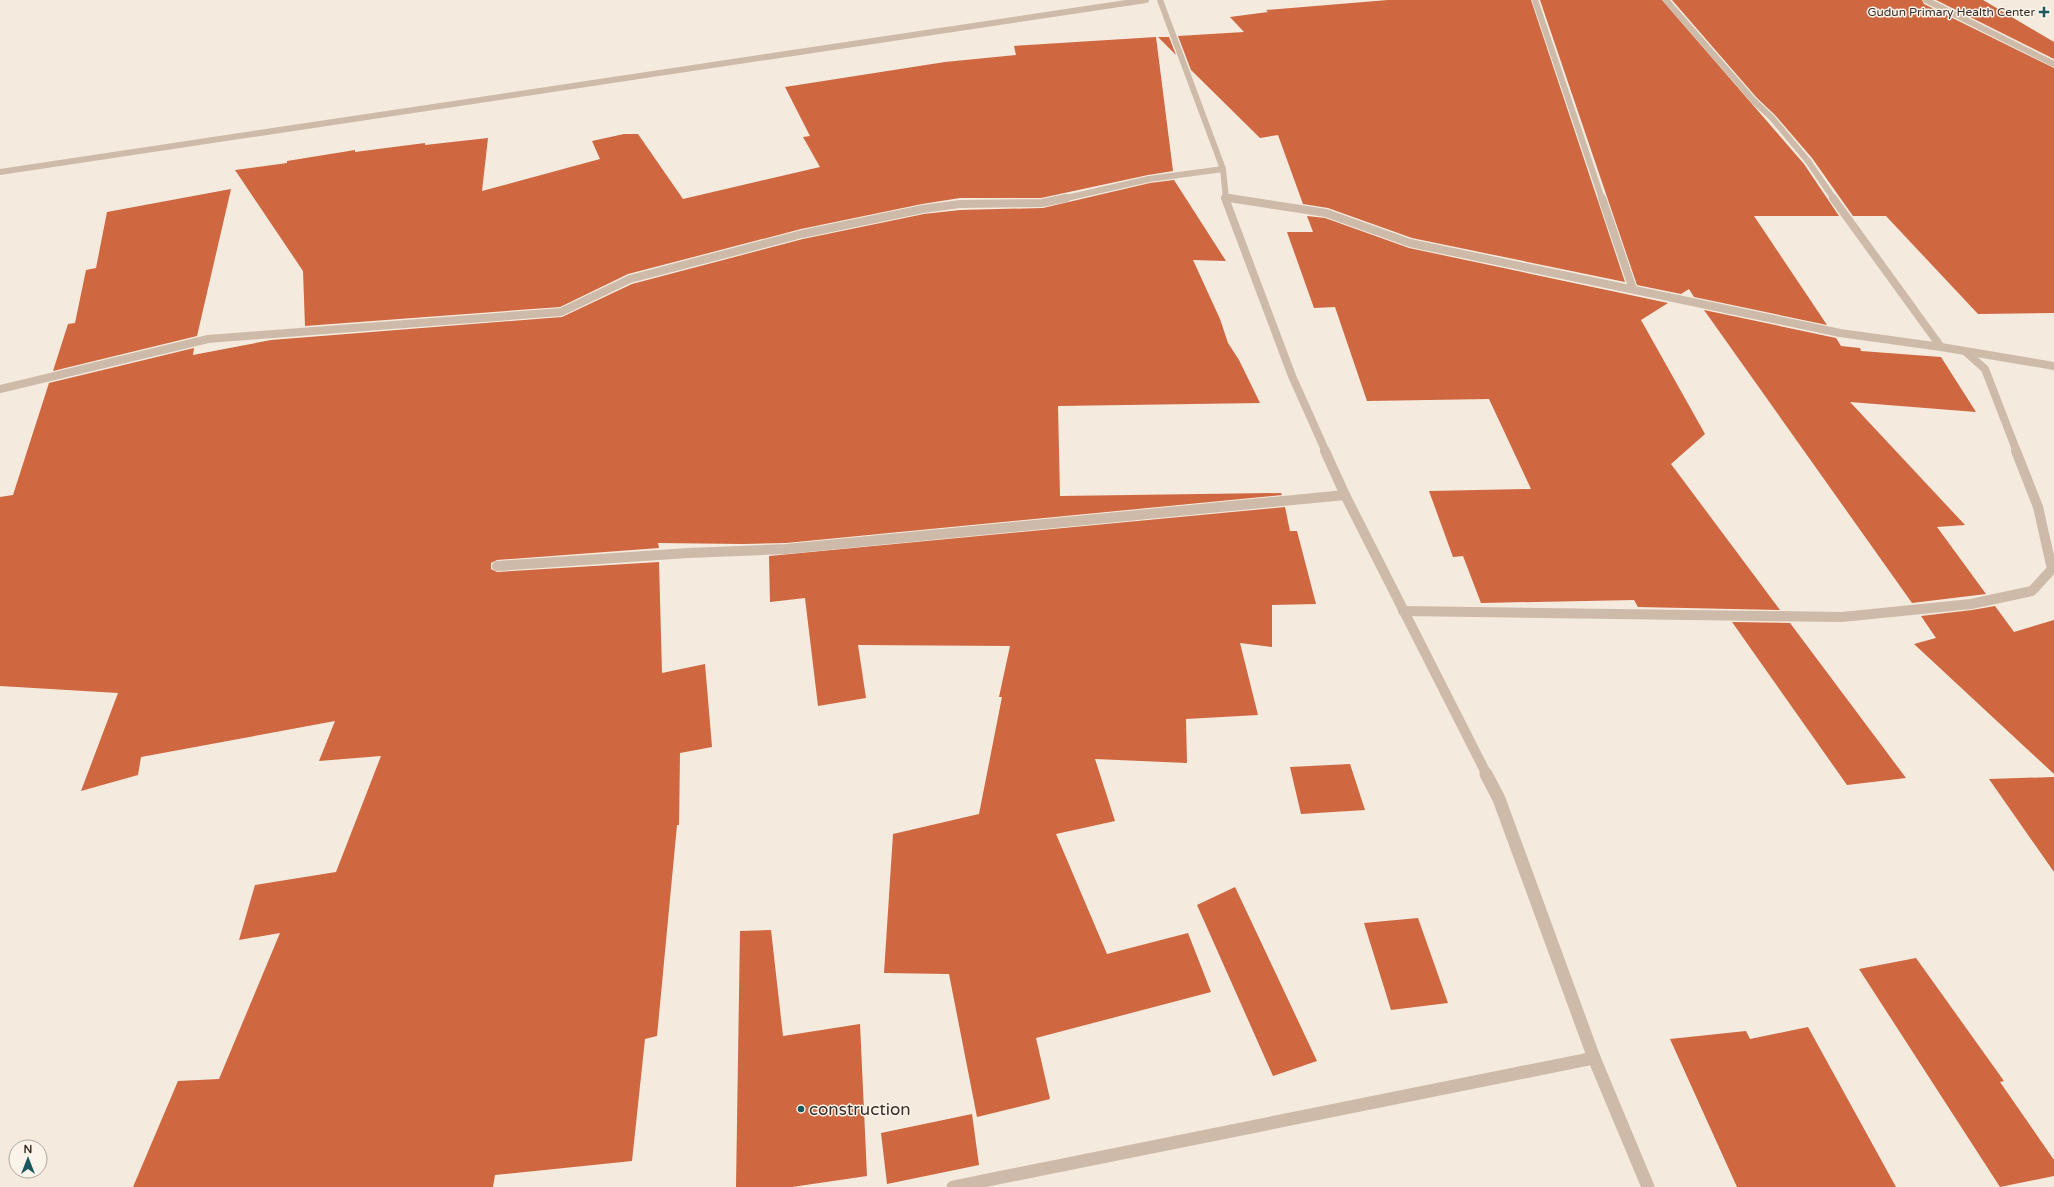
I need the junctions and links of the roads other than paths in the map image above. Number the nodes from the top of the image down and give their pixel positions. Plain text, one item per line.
1 (1146, 0) edge
2 (1160, 0) edge
3 (1535, 0) edge
4 (1666, 0) edge
5 (1926, 0) edge
6 (2054, 64) edge
7 (1223, 170) junction
8 (0, 172) edge
9 (1225, 198) junction
10 (1633, 289) junction
11 (1941, 347) junction
12 (1966, 352) junction
13 (2054, 366) edge
14 (0, 389) edge
15 (1345, 495) junction
16 (497, 566) dead end
17 (2053, 569) edge
18 (1403, 611) junction
19 (1594, 1058) junction
20 (953, 1187) edge
21 (1648, 1187) edge

1 - 8 street
2 - 7 street
3 - 10 street
4 - 11 street
5 - 6 street
7 - 9 street
7 - 14 street
9 - 10 street
9 - 15 street
10 - 11 street
11 - 12 street
12 - 13 street
12 - 17 street
15 - 16 street
15 - 18 street
17 - 18 street
18 - 19 street
19 - 20 street
19 - 21 street

